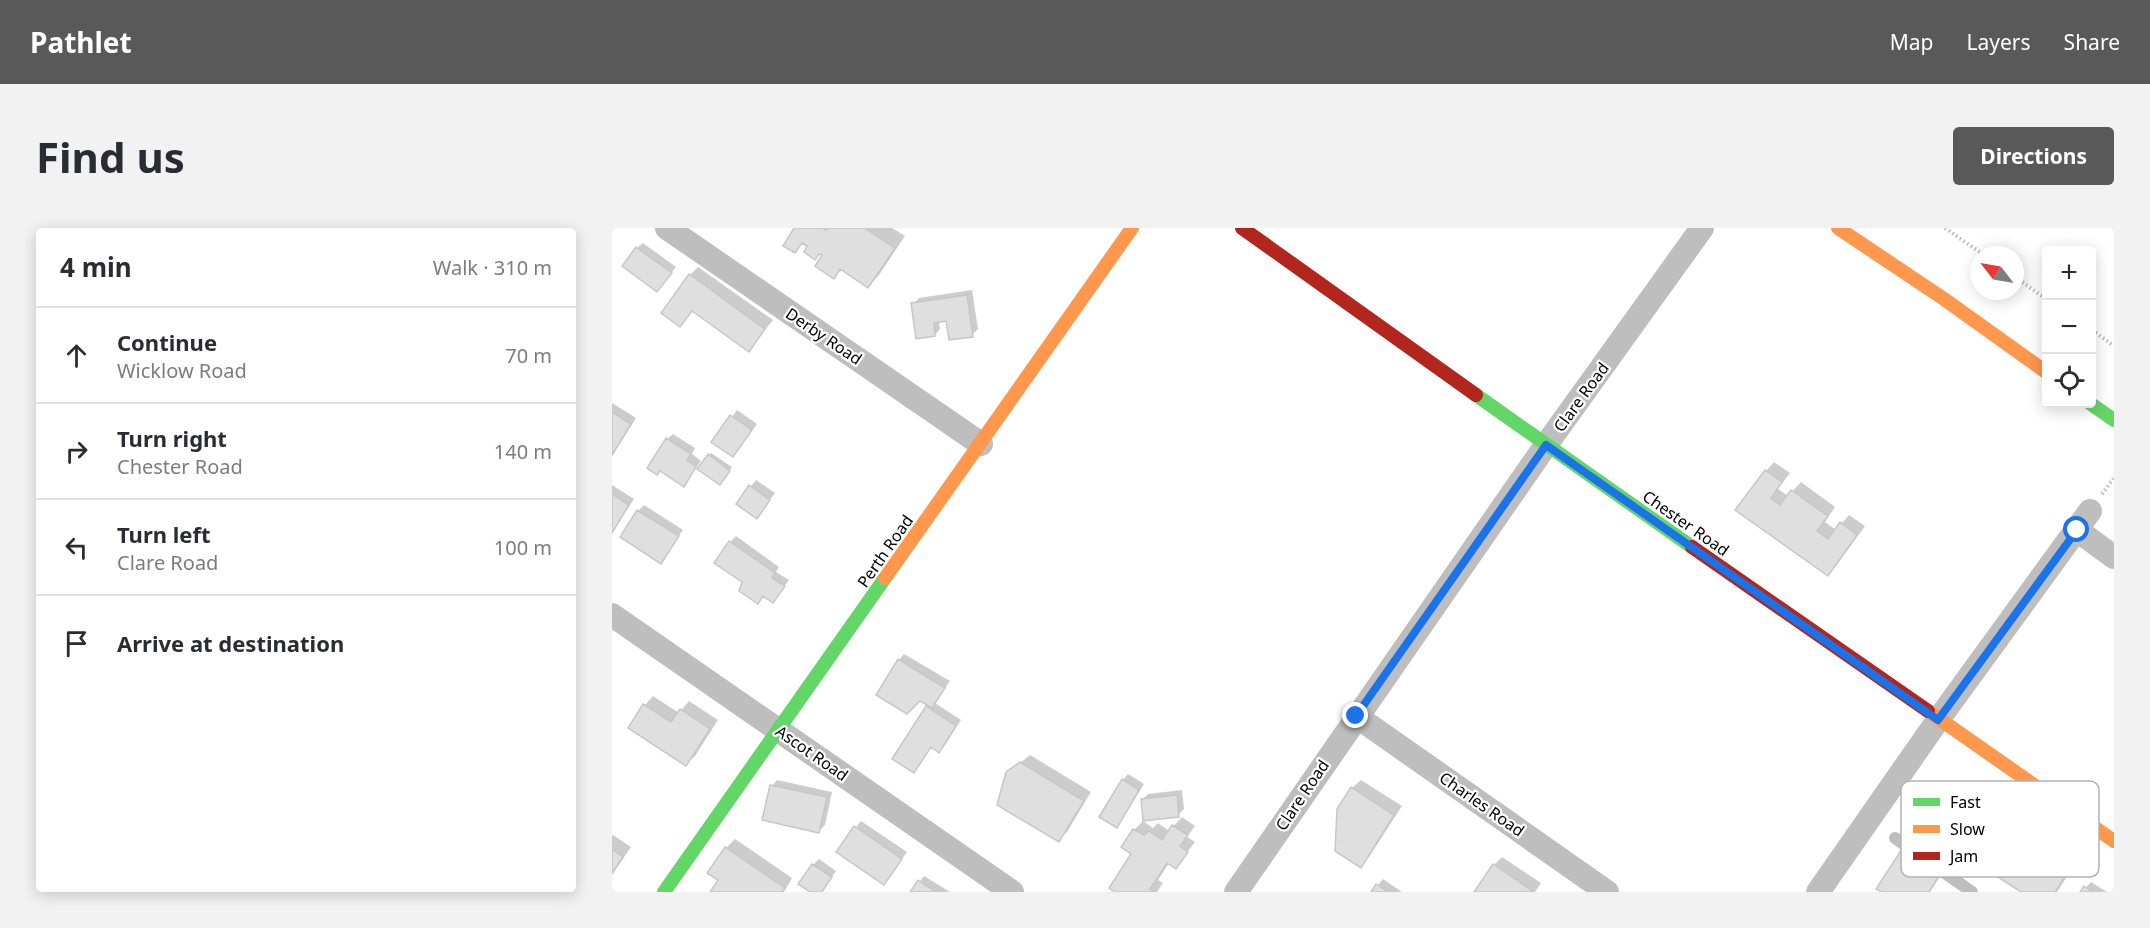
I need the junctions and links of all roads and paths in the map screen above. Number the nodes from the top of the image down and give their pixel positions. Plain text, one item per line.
1 (667, 228) edge
2 (1132, 228) edge
3 (1242, 228) edge
4 (1702, 228) edge
5 (1838, 228) edge
6 (1945, 228) edge
7 (1970, 246) edge
8 (2024, 283) edge
9 (2042, 296) edge
10 (2096, 333) edge
11 (2114, 346) edge
12 (2042, 369) edge
13 (2096, 407) edge
14 (2114, 420) edge
15 (981, 444) junction
16 (1546, 445) junction
17 (2114, 557) edge
18 (612, 615) edge
19 (1356, 716) junction
20 (1938, 720) junction
21 (778, 730) junction
22 (2027, 781) edge
23 (2099, 831) edge
24 (1895, 838) dead end
25 (2114, 841) edge
26 (1901, 842) edge
27 (1951, 877) edge
28 (664, 892) edge
29 (1012, 892) edge
30 (1236, 892) edge
31 (1607, 892) edge
32 (1818, 892) edge
33 (1972, 892) edge

1 - 15 street, Derby Road
2 - 15 street, Perth Road
3 - 16 street, Chester Road
4 - 16 street, Clare Road
5 - 12 street
6 - 7 path
8 - 9 path
10 - 11 path
13 - 14 street
15 - 21 street, Perth Road
16 - 19 street, Clare Road
16 - 20 street, Chester Road
17 - 20 street
18 - 21 street, Ascot Road
19 - 30 street, Clare Road
19 - 31 street, Charles Road
20 - 22 street, Chester Road
20 - 32 street
21 - 28 street, Perth Road
21 - 29 street, Ascot Road
23 - 25 street, Chester Road
24 - 26 lane
27 - 33 lane

